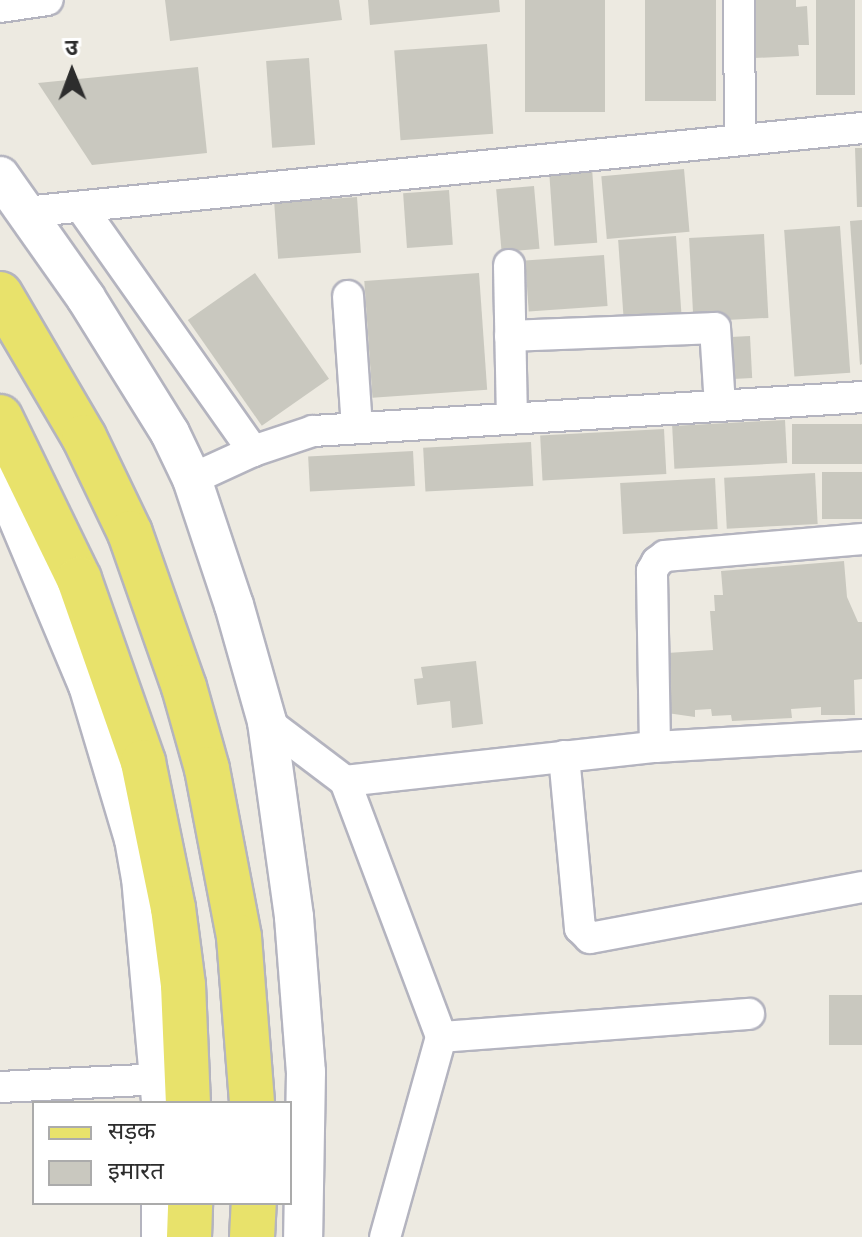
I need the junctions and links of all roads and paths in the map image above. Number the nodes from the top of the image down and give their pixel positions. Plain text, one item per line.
1 (47, 0) edge
2 (739, 0) edge
3 (0, 7) edge
4 (862, 128) edge
5 (740, 138) junction
6 (0, 176) edge
7 (81, 207) junction
8 (25, 212) junction
9 (509, 265) dead end
10 (0, 294) edge
11 (348, 296) dead end
12 (510, 336) junction
13 (862, 397) edge
14 (720, 405) junction
15 (0, 417) edge
16 (512, 418) junction
17 (357, 427) junction
18 (253, 451) junction
19 (0, 476) edge
20 (192, 479) junction
21 (862, 539) edge
22 (267, 722) junction
23 (862, 735) edge
24 (655, 747) junction
25 (564, 756) junction
26 (345, 781) junction
27 (862, 887) edge
28 (749, 1014) dead end
29 (441, 1037) junction
30 (0, 1087) edge
31 (170, 1095) edge
32 (252, 1101) edge
33 (254, 1205) edge
34 (252, 1237) edge
35 (303, 1237) edge
36 (385, 1237) edge

1 - 3 street
2 - 5 street
4 - 5 street
5 - 7 street
6 - 8 street
7 - 8 street
7 - 18 street
8 - 20 street
9 - 12 street
10 - 32 main road
11 - 17 street
12 - 14 street
12 - 16 street
13 - 14 street
14 - 16 street
15 - 31 main road
16 - 17 street
17 - 18 street
18 - 20 street
19 - 31 street
20 - 22 street
21 - 24 street
22 - 26 street
22 - 35 street
23 - 24 street
24 - 25 street
25 - 26 street
25 - 27 street
26 - 29 street
28 - 29 street
29 - 36 street
30 - 31 street
33 - 34 main road

